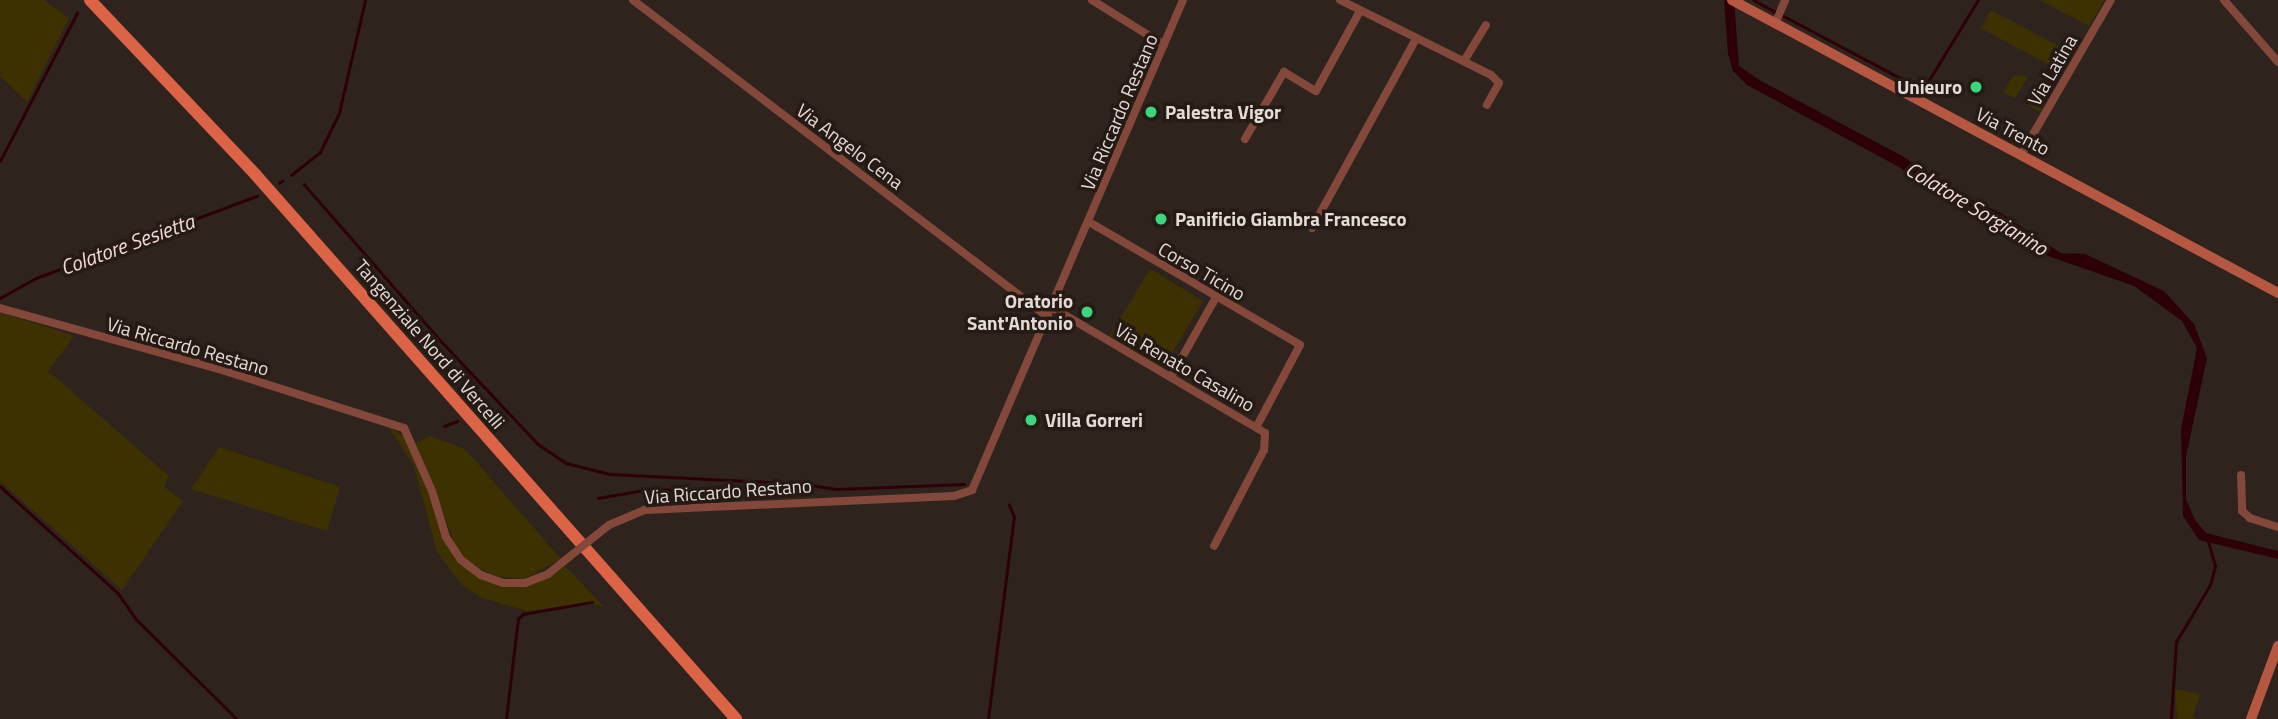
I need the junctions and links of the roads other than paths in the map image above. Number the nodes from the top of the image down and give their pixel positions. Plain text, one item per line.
1 (79, 0) edge
2 (90, 0) edge
3 (101, 0) edge
4 (633, 0) edge
5 (1092, 0) edge
6 (1183, 0) edge
7 (1340, 0) edge
8 (1732, 0) edge
9 (2111, 0) edge
10 (2224, 0) edge
11 (1360, 11) junction
12 (1780, 12) edge
13 (114, 22) junction
14 (1486, 25) dead end
15 (1416, 39) junction
16 (1164, 45) junction
17 (140, 48) junction
18 (1464, 61) junction
19 (2278, 62) edge
20 (1487, 105) dead end
21 (1245, 139) dead end
22 (2021, 155) junction
23 (1089, 222) junction
24 (1312, 228) dead end
25 (2278, 293) edge
26 (1216, 297) junction
27 (0, 309) edge
28 (1053, 309) junction
29 (1049, 318) junction
30 (1171, 377) junction
31 (1256, 426) junction
32 (2241, 475) dead end
33 (2278, 527) edge
34 (1214, 546) dead end
35 (2278, 646) edge
36 (2252, 718) edge
37 (736, 719) edge

1 - 17 main road
2 - 13 main road, Tangenziale Nord di Vercelli
3 - 13 main road
4 - 29 street, Via Angelo Cena
5 - 16 street
6 - 16 street, Via Riccardo Restano
7 - 11 street
8 - 12 street, Via Trento
9 - 22 street, Via Latina
10 - 19 street
11 - 15 street
11 - 21 street
12 - 22 street, Via Trento
13 - 17 main road, Tangenziale Nord di Vercelli
14 - 18 street
15 - 18 street
15 - 24 street
16 - 23 street, Via Riccardo Restano
17 - 37 main road, Tangenziale Nord di Vercelli
18 - 20 street
22 - 25 street, Via Trento
23 - 26 street, Corso Ticino
23 - 28 street, Via Riccardo Restano
26 - 30 street
26 - 31 street, Corso Ticino
27 - 29 street, Via Riccardo Restano, bridge
28 - 29 street, Via Riccardo Restano
28 - 30 street, Via Renato Casalino
30 - 31 street, Via Renato Casalino
31 - 34 street, Via Renato Casalino
32 - 33 street
35 - 36 street

